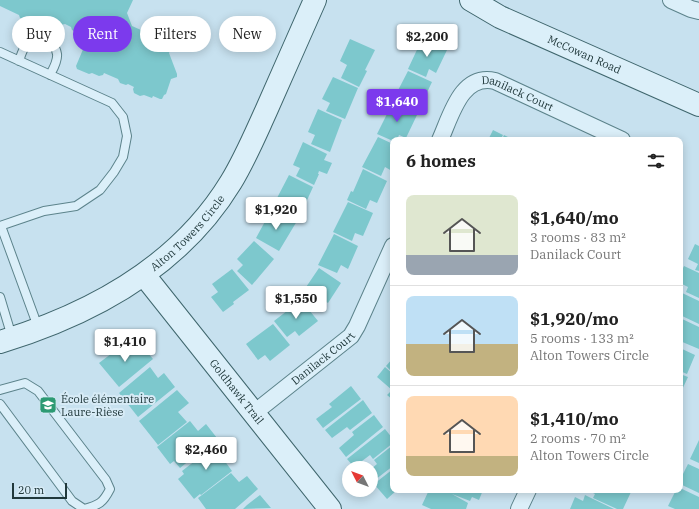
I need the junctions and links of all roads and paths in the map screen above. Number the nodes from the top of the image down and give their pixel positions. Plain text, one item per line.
1 (315, 0) edge
2 (471, 0) edge
3 (671, 0) edge
4 (699, 11) edge
5 (0, 52) edge
6 (19, 61) junction
7 (50, 75) junction
8 (699, 105) edge
9 (441, 137) edge
10 (616, 137) edge
11 (0, 226) edge
12 (390, 253) edge
13 (144, 275) junction
14 (0, 297) edge
15 (39, 330) junction
16 (6, 340) edge
17 (0, 390) edge
18 (0, 404) edge
19 (254, 413) junction
20 (527, 493) edge
21 (330, 509) edge
22 (519, 509) edge

1 - 13 street, Alton Towers Circle
2 - 8 street, McCowan Road
3 - 4 street
5 - 6 lane
6 - 7 lane
6 - 7 lane
7 - 11 lane
9 - 10 street, Danilack Court
11 - 15 lane
12 - 19 street, Danilack Court
13 - 15 street, Alton Towers Circle
13 - 19 street, Goldhawk Trail
14 - 16 lane
15 - 16 street, Alton Towers Circle
17 - 18 lane
19 - 21 street, Goldhawk Trail
20 - 22 street

